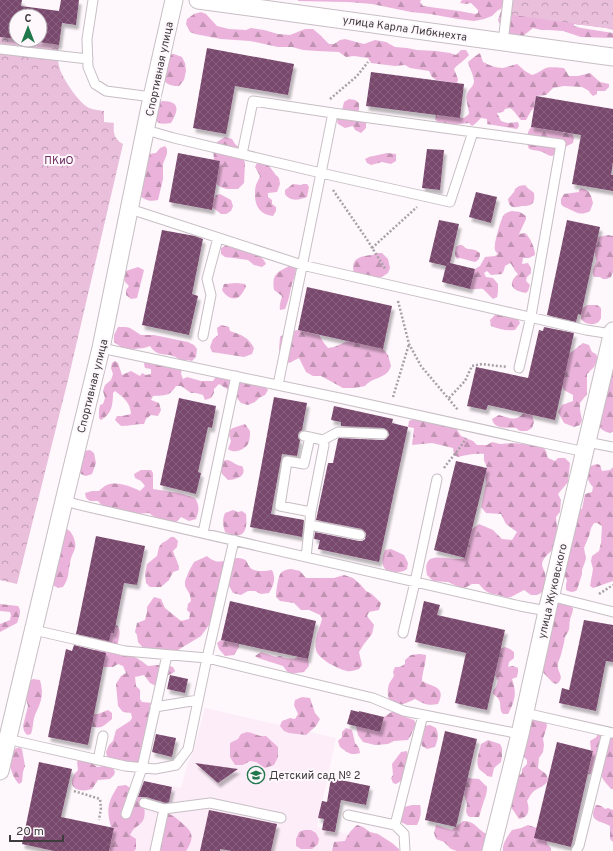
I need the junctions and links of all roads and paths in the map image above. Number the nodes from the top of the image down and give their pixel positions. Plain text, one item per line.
1 (93, 0) edge
2 (174, 0) edge
3 (198, 0) edge
4 (508, 0) edge
5 (503, 42) junction
6 (0, 49) edge
7 (613, 57) edge
8 (88, 59) junction
9 (368, 62) dead end
10 (152, 97) junction
11 (314, 110) junction
12 (333, 113) junction
13 (146, 130) junction
14 (473, 132) junction
15 (242, 154) junction
16 (321, 173) junction
17 (426, 196) junction
18 (130, 209) junction
19 (218, 238) junction
20 (372, 248) dead end
21 (302, 265) junction
22 (531, 316) junction
23 (202, 336) dead end
24 (612, 336) edge
25 (410, 344) dead end
26 (101, 348) junction
27 (519, 368) joint
28 (236, 376) junction
29 (278, 385) junction
30 (449, 398) dead end
31 (390, 409) junction
32 (472, 427) junction
33 (383, 434) dead end
34 (323, 440) junction
35 (586, 447) junction
36 (613, 447) edge
37 (437, 479) joint
38 (64, 501) junction
39 (311, 512) junction
40 (310, 525) junction
41 (204, 533) junction
42 (360, 535) dead end
43 (234, 540) junction
44 (306, 557) junction
45 (415, 582) junction
46 (549, 604) junction
47 (613, 612) edge
48 (34, 630) junction
49 (403, 633) dead end
50 (166, 655) junction
51 (207, 658) junction
52 (198, 700) junction
53 (155, 707) junction
54 (525, 713) junction
55 (423, 715) junction
56 (610, 732) edge
57 (520, 734) junction
58 (103, 736) dead end
59 (7, 739) junction
60 (98, 760) junction
61 (142, 768) junction
62 (0, 771) edge
63 (74, 791) dead end
64 (144, 803) dead end
65 (164, 809) junction
66 (126, 814) dead end
67 (348, 815) dead end
68 (281, 818) dead end
69 (99, 820) dead end
70 (395, 825) junction
71 (155, 851) edge
72 (405, 851) edge
73 (491, 851) edge
74 (576, 851) edge

1 - 8 lane
2 - 10 street, Спортивная улица
3 - 5 street, улица Карла Либкнехта
4 - 5 lane
5 - 7 street, улица Карла Либкнехта
6 - 8 lane
8 - 10 lane
9 - 11 path
10 - 13 street, Спортивная улица
11 - 12 lane
11 - 15 lane
12 - 14 lane
12 - 16 lane
13 - 15 lane
13 - 18 street, Спортивная улица
14 - 17 lane
14 - 22 lane
15 - 16 lane
16 - 17 lane
16 - 21 lane
17 - 20 path
18 - 19 lane
18 - 26 street, Спортивная улица
19 - 21 lane
19 - 23 lane
21 - 22 lane
21 - 29 lane
22 - 24 lane
22 - 27 lane
24 - 35 street, улица Жуковского
25 - 31 path
26 - 28 lane
26 - 38 street, Спортивная улица
27 - 30 path
28 - 29 lane
28 - 41 lane
29 - 31 lane
31 - 32 lane
32 - 35 lane
32 - 37 path
33 - 34 lane
34 - 39 lane
34 - 39 lane
35 - 36 lane
35 - 46 street, улица Жуковского
37 - 45 lane
38 - 41 lane
38 - 48 street, Спортивная улица
39 - 40 lane
40 - 42 lane
40 - 44 lane
41 - 43 lane
43 - 44 lane
43 - 51 lane
44 - 45 lane
45 - 46 lane
45 - 49 lane
46 - 47 lane
46 - 54 street, улица Жуковского
48 - 50 lane
48 - 59 street, Спортивная улица
50 - 51 lane
50 - 53 lane
51 - 52 lane
51 - 55 lane
52 - 53 lane
52 - 61 lane
53 - 61 lane
54 - 56 lane
54 - 57 street, улица Жуковского
55 - 57 lane
55 - 70 lane
56 - 74 lane
57 - 73 street, улица Жуковского
58 - 60 lane
59 - 60 lane
59 - 62 street, Спортивная улица
60 - 61 lane
61 - 66 lane
63 - 69 path
64 - 65 lane
65 - 68 lane
65 - 71 lane
67 - 70 lane
70 - 72 lane

